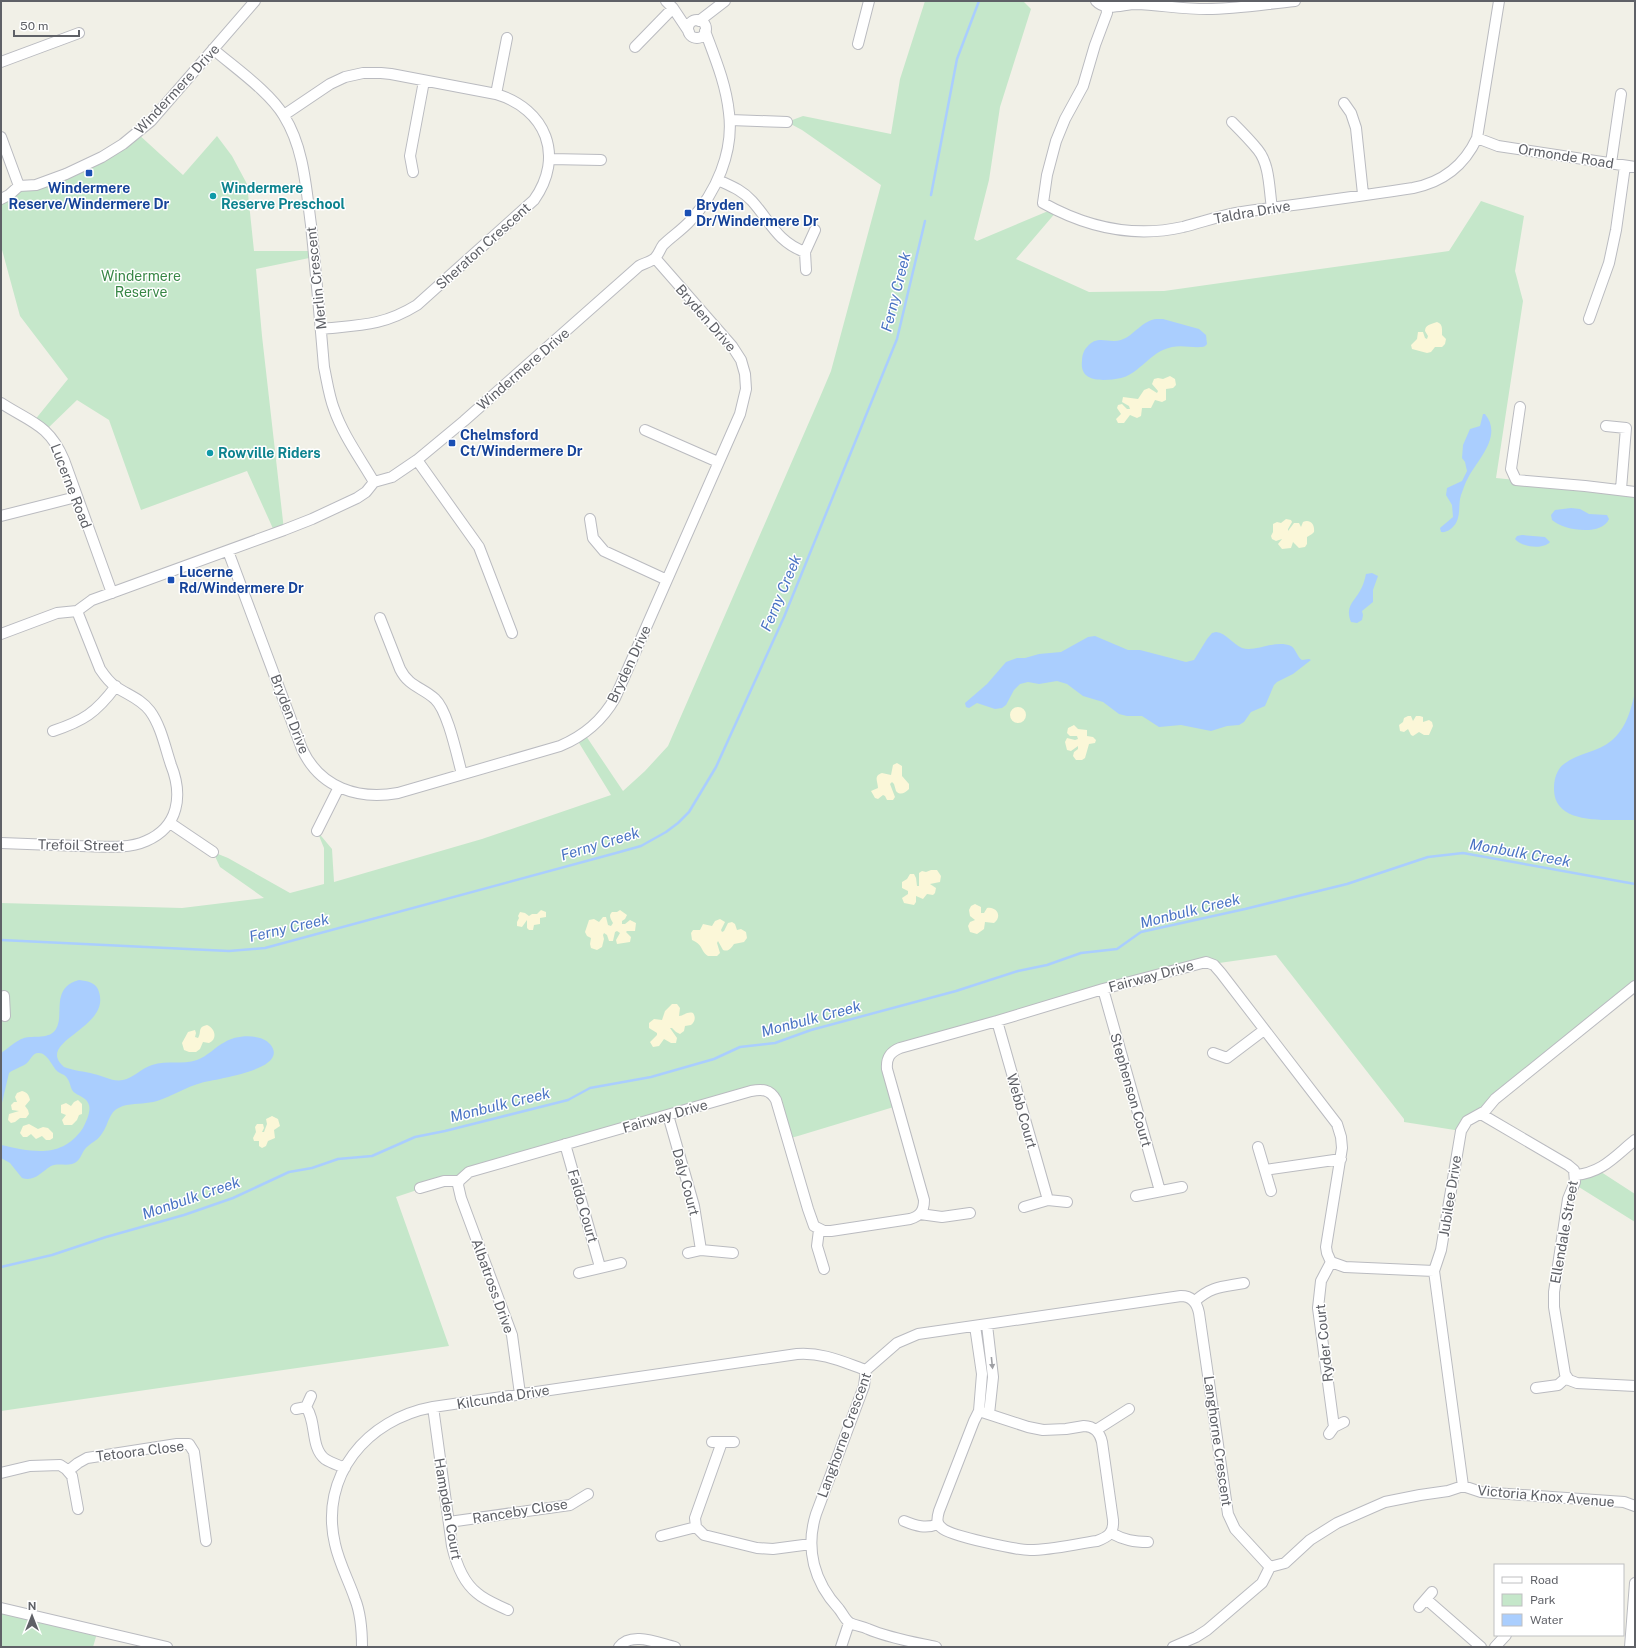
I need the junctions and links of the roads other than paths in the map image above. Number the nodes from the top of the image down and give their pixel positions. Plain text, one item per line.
1 (255, 1) edge
2 (869, 1) edge
3 (1141, 1) edge
4 (1295, 1) edge
5 (1276, 2) edge
6 (1499, 2) edge
7 (722, 3) edge
8 (670, 5) edge
9 (1103, 5) edge
10 (1207, 5) edge
11 (1158, 6) junction
12 (701, 25) junction
13 (79, 33) dead end
14 (691, 34) junction
15 (507, 38) dead end
16 (858, 44) dead end
17 (635, 46) dead end
18 (214, 49) junction
19 (713, 54) junction
20 (1, 62) edge
21 (424, 81) junction
22 (496, 94) junction
23 (1621, 94) dead end
24 (1344, 103) dead end
25 (284, 115) junction
26 (730, 120) junction
27 (787, 122) dead end
28 (1232, 122) dead end
29 (1, 137) edge
30 (1475, 142) junction
31 (550, 160) junction
32 (601, 160) dead end
33 (1611, 163) junction
34 (1630, 166) edge
35 (413, 172) dead end
36 (718, 180) junction
37 (20, 186) junction
38 (1363, 194) junction
39 (1, 199) edge
40 (1272, 208) junction
41 (815, 230) dead end
42 (805, 252) junction
43 (655, 258) junction
44 (806, 270) dead end
45 (1588, 318) dead end
46 (321, 329) junction
47 (1, 403) edge
48 (1520, 407) dead end
49 (1606, 426) dead end
50 (1631, 429) edge
51 (645, 430) dead end
52 (417, 460) junction
53 (718, 462) junction
54 (374, 482) junction
55 (1621, 489) junction
56 (1635, 492) edge
57 (76, 497) junction
58 (1, 516) edge
59 (590, 519) dead end
60 (228, 551) junction
61 (667, 580) junction
62 (112, 593) junction
63 (77, 611) junction
64 (380, 618) dead end
65 (1, 634) edge
66 (512, 634) dead end
67 (116, 686) junction
68 (53, 731) dead end
69 (462, 774) junction
70 (339, 787) junction
71 (170, 823) junction
72 (317, 831) dead end
73 (1, 843) edge
74 (213, 852) dead end
75 (1635, 986) edge
76 (1103, 989) junction
77 (3, 1002) edge
78 (5, 1016) dead end
79 (997, 1021) junction
80 (1264, 1030) junction
81 (1213, 1053) dead end
82 (1481, 1114) junction
83 (668, 1115) junction
84 (1635, 1140) edge
85 (566, 1144) junction
86 (1258, 1147) dead end
87 (1341, 1159) junction
88 (1265, 1170) junction
89 (1575, 1174) junction
90 (459, 1181) junction
91 (1182, 1187) dead end
92 (420, 1188) dead end
93 (1160, 1191) junction
94 (1271, 1191) dead end
95 (1136, 1196) dead end
96 (1048, 1200) junction
97 (1067, 1202) dead end
98 (1024, 1207) dead end
99 (970, 1212) dead end
100 (920, 1214) junction
101 (819, 1230) junction
102 (701, 1250) junction
103 (688, 1253) dead end
104 (733, 1253) dead end
105 (1331, 1262) junction
106 (622, 1263) dead end
107 (600, 1267) junction
108 (824, 1269) dead end
109 (1434, 1270) junction
110 (579, 1273) dead end
111 (1244, 1283) dead end
112 (1195, 1302) junction
113 (987, 1324) junction
114 (975, 1326) junction
115 (866, 1370) junction
116 (1567, 1377) junction
117 (1635, 1386) edge
118 (1536, 1388) dead end
119 (520, 1394) junction
120 (311, 1396) dead end
121 (306, 1407) junction
122 (433, 1407) junction
123 (296, 1409) dead end
124 (1129, 1409) dead end
125 (984, 1413) junction
126 (1344, 1422) dead end
127 (1096, 1430) junction
128 (734, 1442) dead end
129 (345, 1468) junction
130 (68, 1471) junction
131 (1, 1473) edge
132 (1463, 1486) junction
133 (588, 1494) dead end
134 (1635, 1506) edge
135 (78, 1509) dead end
136 (904, 1521) dead end
137 (449, 1522) junction
138 (938, 1524) junction
139 (696, 1527) junction
140 (1111, 1533) junction
141 (661, 1536) dead end
142 (206, 1541) dead end
143 (1148, 1542) dead end
144 (811, 1544) junction
145 (1270, 1567) junction
146 (1635, 1583) edge
147 (1426, 1599) dead end
148 (1, 1608) edge
149 (508, 1610) dead end
150 (1634, 1613) edge
151 (849, 1623) junction
152 (1505, 1636) edge
153 (167, 1647) edge
154 (362, 1647) edge
155 (619, 1647) edge
156 (675, 1647) edge
157 (840, 1647) edge
158 (936, 1647) edge
159 (1173, 1647) edge
160 (1481, 1647) edge
161 (1495, 1647) edge
162 (1630, 1647) edge

1 - 18 street, Windermere Drive
2 - 16 street
3 - 11 street
4 - 5 street
5 - 10 street
6 - 30 street, Taldra Drive
7 - 12 street
8 - 12 street
8 - 14 street, Windermere Drive
8 - 17 street
9 - 11 street
9 - 40 street, Taldra Drive
10 - 11 street
12 - 14 street
12 - 14 street
12 - 19 street, Windermere Drive
13 - 20 street
14 - 19 street, Windermere Drive
15 - 22 street
18 - 25 street, Merlin Crescent
18 - 37 street, Windermere Drive
19 - 26 street, Windermere Drive
21 - 22 street, Sheraton Crescent
21 - 25 street, Sheraton Crescent
21 - 35 street
22 - 31 street, Sheraton Crescent
23 - 33 street
24 - 38 street
25 - 46 street, Merlin Crescent
26 - 27 street
26 - 36 street, Windermere Drive
28 - 40 street
29 - 37 street
30 - 33 street, Ormonde Road
30 - 38 street, Taldra Drive
31 - 32 street
31 - 46 street, Sheraton Crescent
33 - 34 street, Ormonde Road
34 - 45 street
36 - 42 street
36 - 43 street, Windermere Drive
37 - 39 street, Windermere Drive
38 - 40 street, Taldra Drive
41 - 42 street
42 - 44 street
43 - 52 street, Windermere Drive
43 - 53 street, Bryden Drive
46 - 54 street, Merlin Crescent
47 - 57 street, Lucerne Road
48 - 55 street
49 - 50 street
50 - 55 street
51 - 53 street
52 - 54 street, Windermere Drive
52 - 66 street
53 - 61 street, Bryden Drive
54 - 60 street, Windermere Drive
55 - 56 street
57 - 58 street
57 - 62 street, Lucerne Road
59 - 61 street
60 - 62 street, Windermere Drive
60 - 70 street, Bryden Drive
61 - 69 street, Bryden Drive
62 - 63 street, Windermere Drive
63 - 65 street, Windermere Drive
63 - 67 street, Trefoil Street
64 - 69 street
67 - 68 street
67 - 71 street, Trefoil Street
69 - 70 street, Bryden Drive
70 - 72 street
71 - 73 street, Trefoil Street
71 - 74 street
75 - 82 street, Jubilee Drive
76 - 79 street, Fairway Drive
76 - 80 street, Fairway Drive
76 - 93 street, Stephenson Court
77 - 78 street
79 - 96 street, Webb Court
79 - 100 street, Fairway Drive
80 - 81 street
80 - 87 street, Fairway Drive
82 - 89 street, Ellendale Street
82 - 109 street, Jubilee Drive
83 - 85 street, Fairway Drive
83 - 101 street, Fairway Drive
83 - 102 street, Daly Court
84 - 89 street
85 - 90 street, Fairway Drive
85 - 107 street, Faldo Court
86 - 88 street
87 - 88 street
87 - 105 street, Fairway Drive
88 - 94 street
89 - 116 street, Ellendale Street
90 - 92 street, Fairway Drive
90 - 119 street, Albatross Drive
91 - 93 street
93 - 95 street
96 - 97 street
96 - 98 street
99 - 100 street
100 - 101 street
101 - 108 street
102 - 103 street
102 - 104 street
105 - 109 street
105 - 126 street, Ryder Court
106 - 107 street
107 - 110 street
109 - 132 street
111 - 112 street
112 - 113 street, Langhorne Crescent
112 - 145 street, Langhorne Crescent
113 - 114 street, Langhorne Crescent
113 -> 125 street
114 - 115 street, Langhorne Crescent
114 - 125 street
115 - 119 street, Kilcunda Drive
115 - 144 street, Langhorne Crescent
116 - 117 street
116 - 118 street
119 - 122 street, Kilcunda Drive
120 - 121 street
121 - 123 street
121 - 129 street
122 - 129 street, Kilcunda Drive
122 - 137 street, Hampden Court
124 - 127 street
125 - 127 street
125 - 138 street
127 - 140 street
128 - 139 street
129 - 154 street, Kilcunda Drive
130 - 131 street
130 - 135 street
130 - 142 street, Tetoora Close
132 - 134 street, Victoria Knox Avenue
132 - 145 street, Victoria Knox Avenue
133 - 137 street, Ranceby Close
136 - 138 street
137 - 149 street, Hampden Court
138 - 140 street
139 - 141 street
139 - 144 street
140 - 143 street
144 - 151 street, Langhorne Crescent
145 - 159 street
146 - 150 street
147 - 160 street
148 - 153 street
150 - 162 street
151 - 157 street
151 - 158 street
152 - 161 street
155 - 156 street

